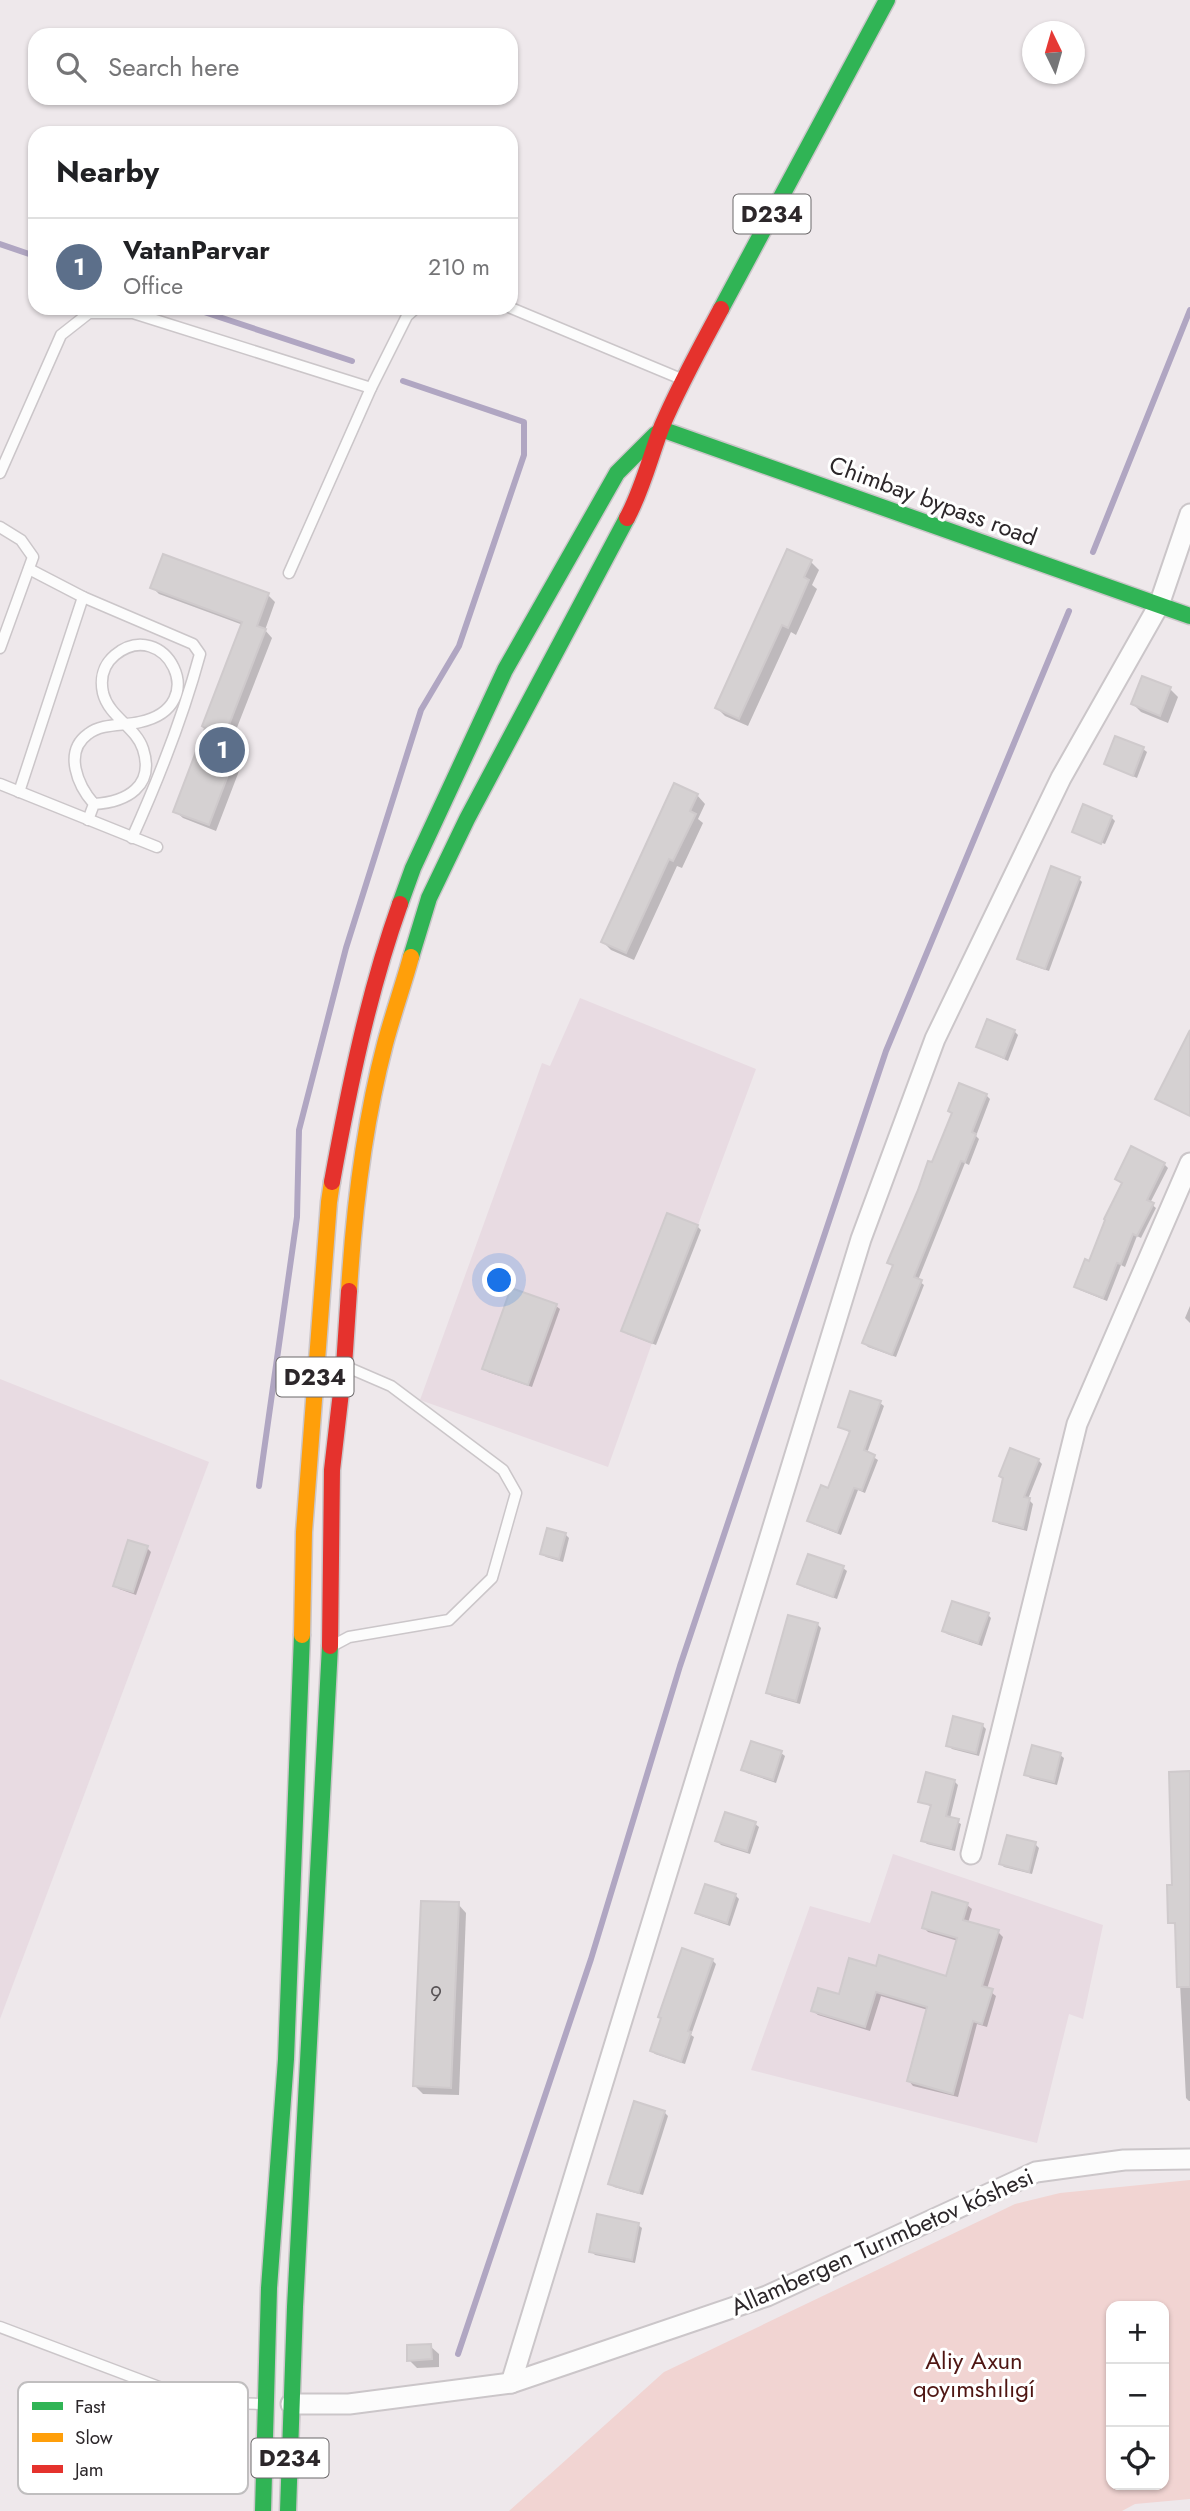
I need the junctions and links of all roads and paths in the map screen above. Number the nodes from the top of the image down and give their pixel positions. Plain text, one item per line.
1 (887, 0) edge
2 (518, 311) edge
3 (86, 315) edge
4 (139, 315) edge
5 (408, 315) edge
6 (683, 379) junction
7 (371, 388) junction
8 (661, 429) junction
9 (0, 473) edge
10 (1190, 514) edge
11 (0, 527) edge
12 (29, 569) junction
13 (289, 573) dead end
14 (83, 597) junction
15 (1159, 605) junction
16 (1190, 616) edge
17 (0, 649) edge
18 (125, 724) junction
19 (0, 785) edge
20 (19, 792) junction
21 (94, 804) junction
22 (88, 820) junction
23 (132, 838) junction
24 (157, 847) dead end
25 (1190, 1163) edge
26 (344, 1366) junction
27 (330, 1647) junction
28 (971, 1854) dead end
29 (1190, 2159) edge
30 (0, 2327) edge
31 (148, 2382) edge
32 (512, 2383) junction
33 (248, 2404) edge
34 (265, 2404) junction
35 (291, 2404) junction
36 (263, 2511) edge
37 (288, 2511) edge

1 - 6 main road, D234
2 - 6 lane
3 - 9 lane
4 - 7 lane
5 - 7 lane
6 - 8 main road, D234
7 - 13 lane
8 - 15 main road, Chimbay bypass road
8 - 26 main road, D234
8 - 34 main road, D234
10 - 15 street
11 - 12 lane
12 - 14 lane
12 - 17 lane
14 - 20 lane
14 - 23 lane
15 - 16 main road, Chimbay bypass road
15 - 32 street
18 - 18 lane
18 - 21 lane
18 - 21 lane
19 - 20 lane
20 - 22 lane
21 - 22 lane
22 - 23 lane
23 - 24 lane
25 - 28 street
26 - 27 main road, D234
26 - 27 lane
27 - 35 main road, D234
29 - 32 street, Allambergen Turımbetov kóshesi
30 - 31 lane
32 - 35 street, Allambergen Turımbetov kóshesi
33 - 34 lane
34 - 36 main road, D234
35 - 37 main road, D234

